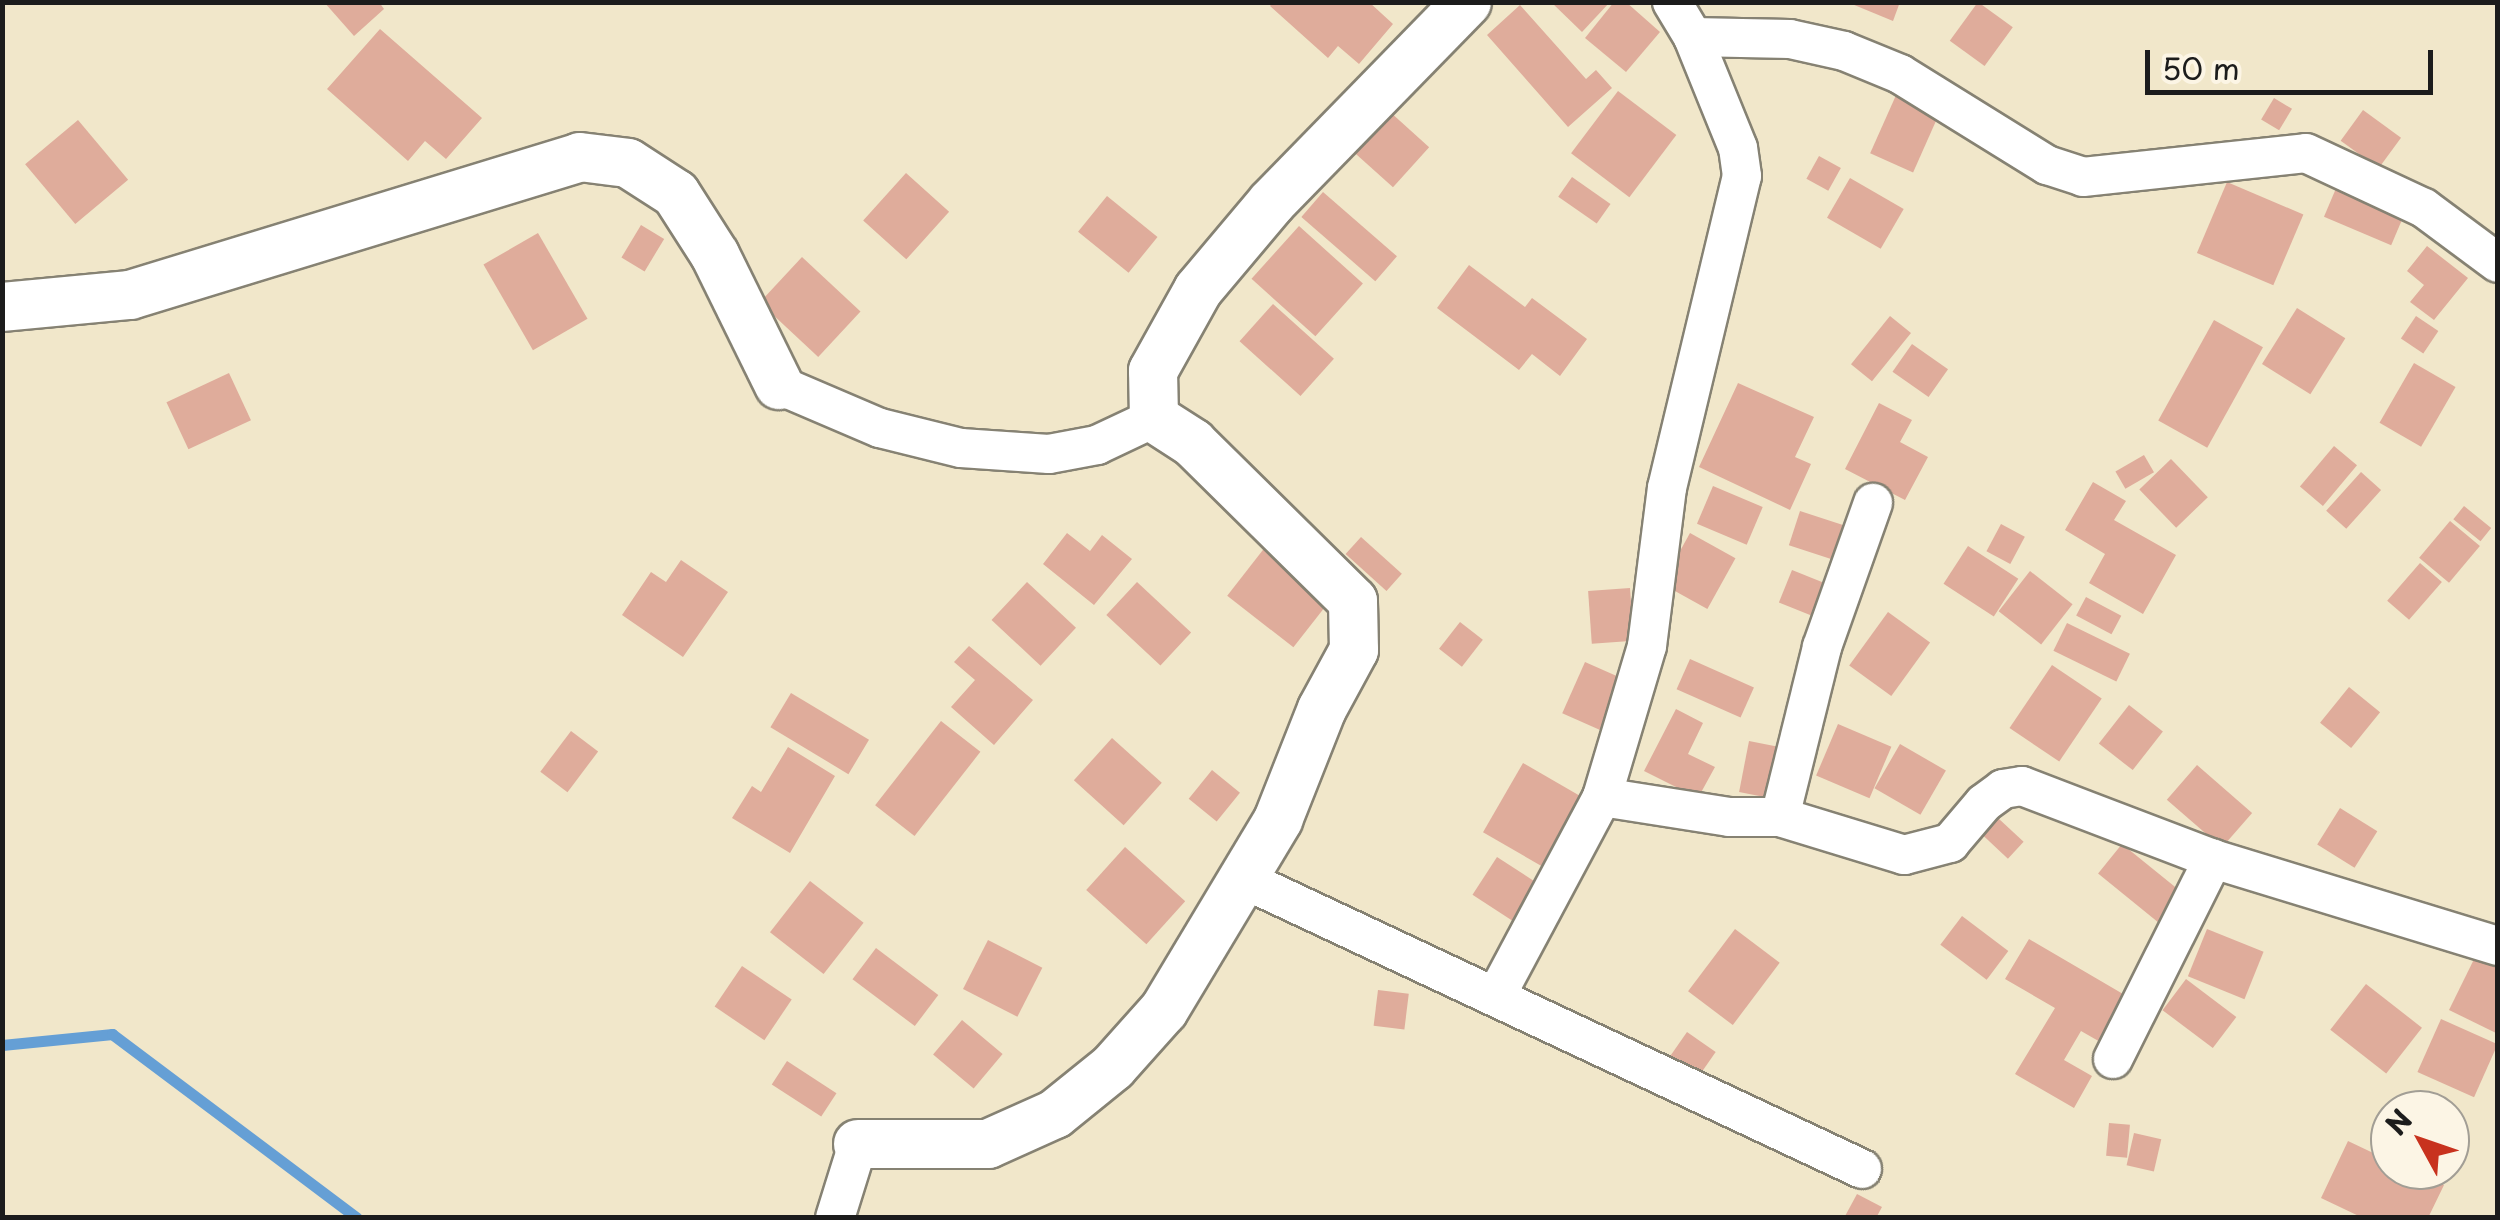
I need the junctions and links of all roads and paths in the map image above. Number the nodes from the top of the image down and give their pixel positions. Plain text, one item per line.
1 (1466, 2) edge
2 (1672, 2) edge
3 (1693, 37) junction
4 (2498, 264) edge
5 (2, 307) edge
6 (779, 385) joint
7 (1154, 418) junction
8 (1872, 502) dead end
9 (1602, 797) junction
10 (1780, 817) junction
11 (2213, 859) junction
12 (1239, 878) junction
13 (2498, 946) edge
14 (1497, 994) junction
15 (2113, 1059) dead end
16 (858, 1144) joint
17 (1862, 1169) dead end
18 (835, 1218) edge

1 - 7 street
2 - 3 street
3 - 4 street
3 - 9 street
5 - 6 street
6 - 7 street
7 - 12 street
8 - 10 street
9 - 10 street
9 - 14 street
10 - 11 street
11 - 13 street
11 - 15 street
12 - 14 street
12 - 16 street
14 - 17 street
16 - 18 street

